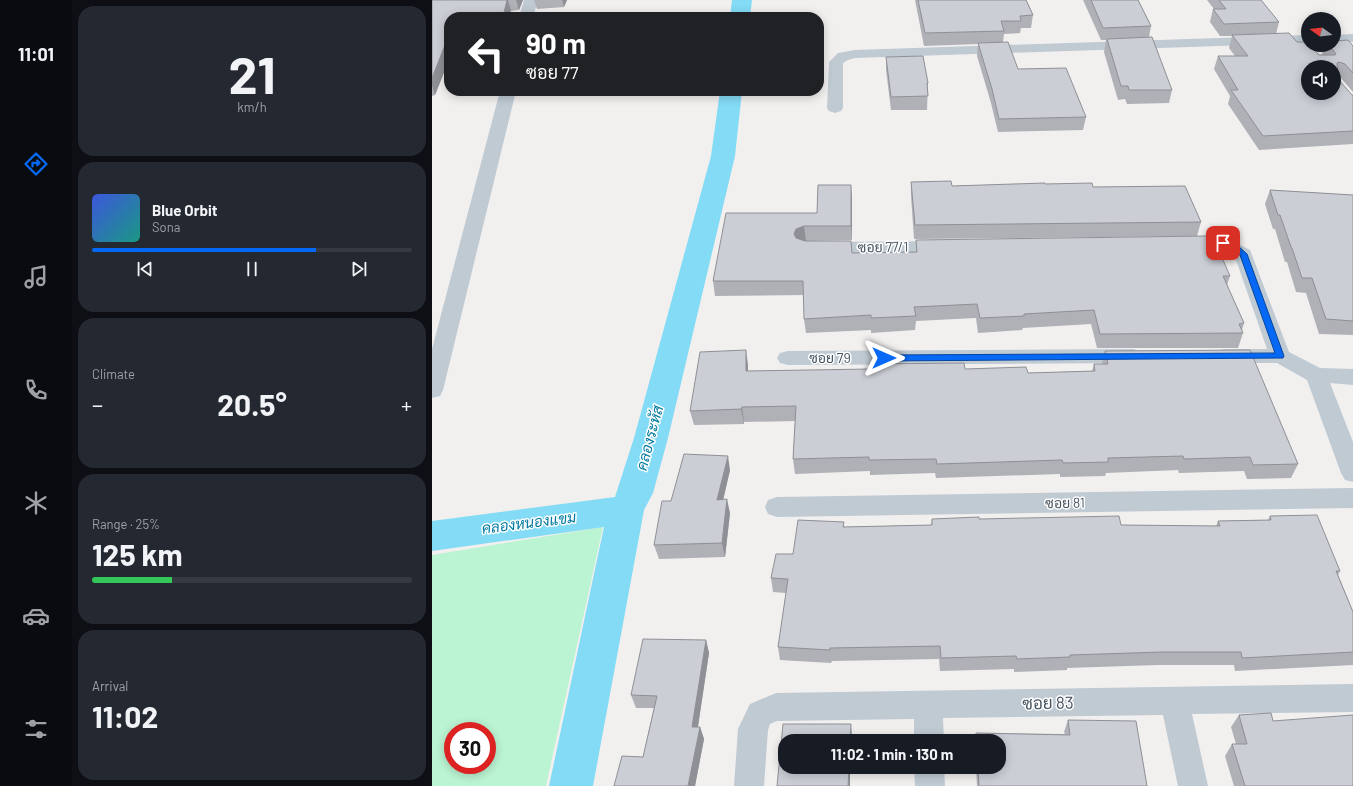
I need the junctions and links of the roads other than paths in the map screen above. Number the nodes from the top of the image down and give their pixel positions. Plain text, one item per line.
1 (530, 0) edge
2 (527, 12) edge
3 (1341, 38) edge
4 (1353, 38) edge
5 (1301, 43) edge
6 (507, 96) edge
7 (835, 108) dead end
8 (1160, 244) edge
9 (964, 246) edge
10 (806, 248) edge
11 (1153, 356) edge
12 (1209, 356) edge
13 (1280, 356) junction
14 (788, 358) dead end
15 (1316, 375) junction
16 (1353, 377) edge
17 (432, 390) edge
18 (1353, 473) edge
19 (1353, 498) edge
20 (777, 508) dead end
21 (1353, 698) edge
22 (1175, 701) junction
23 (928, 704) junction
24 (929, 734) edge
25 (929, 774) edge
26 (749, 786) edge
27 (930, 786) edge
28 (1193, 786) edge

1 - 2 street
3 - 4 street
5 - 7 street
6 - 17 street
8 - 13 street
9 - 10 street, ซอย 77/1
11 - 14 street, ซอย 79
12 - 13 street
13 - 15 street
15 - 16 street
15 - 18 street
19 - 20 street, ซอย 81
21 - 22 street, ซอย 83
22 - 23 street, ซอย 83
22 - 28 street
23 - 24 street
23 - 26 street, ซอย 83
25 - 27 street

